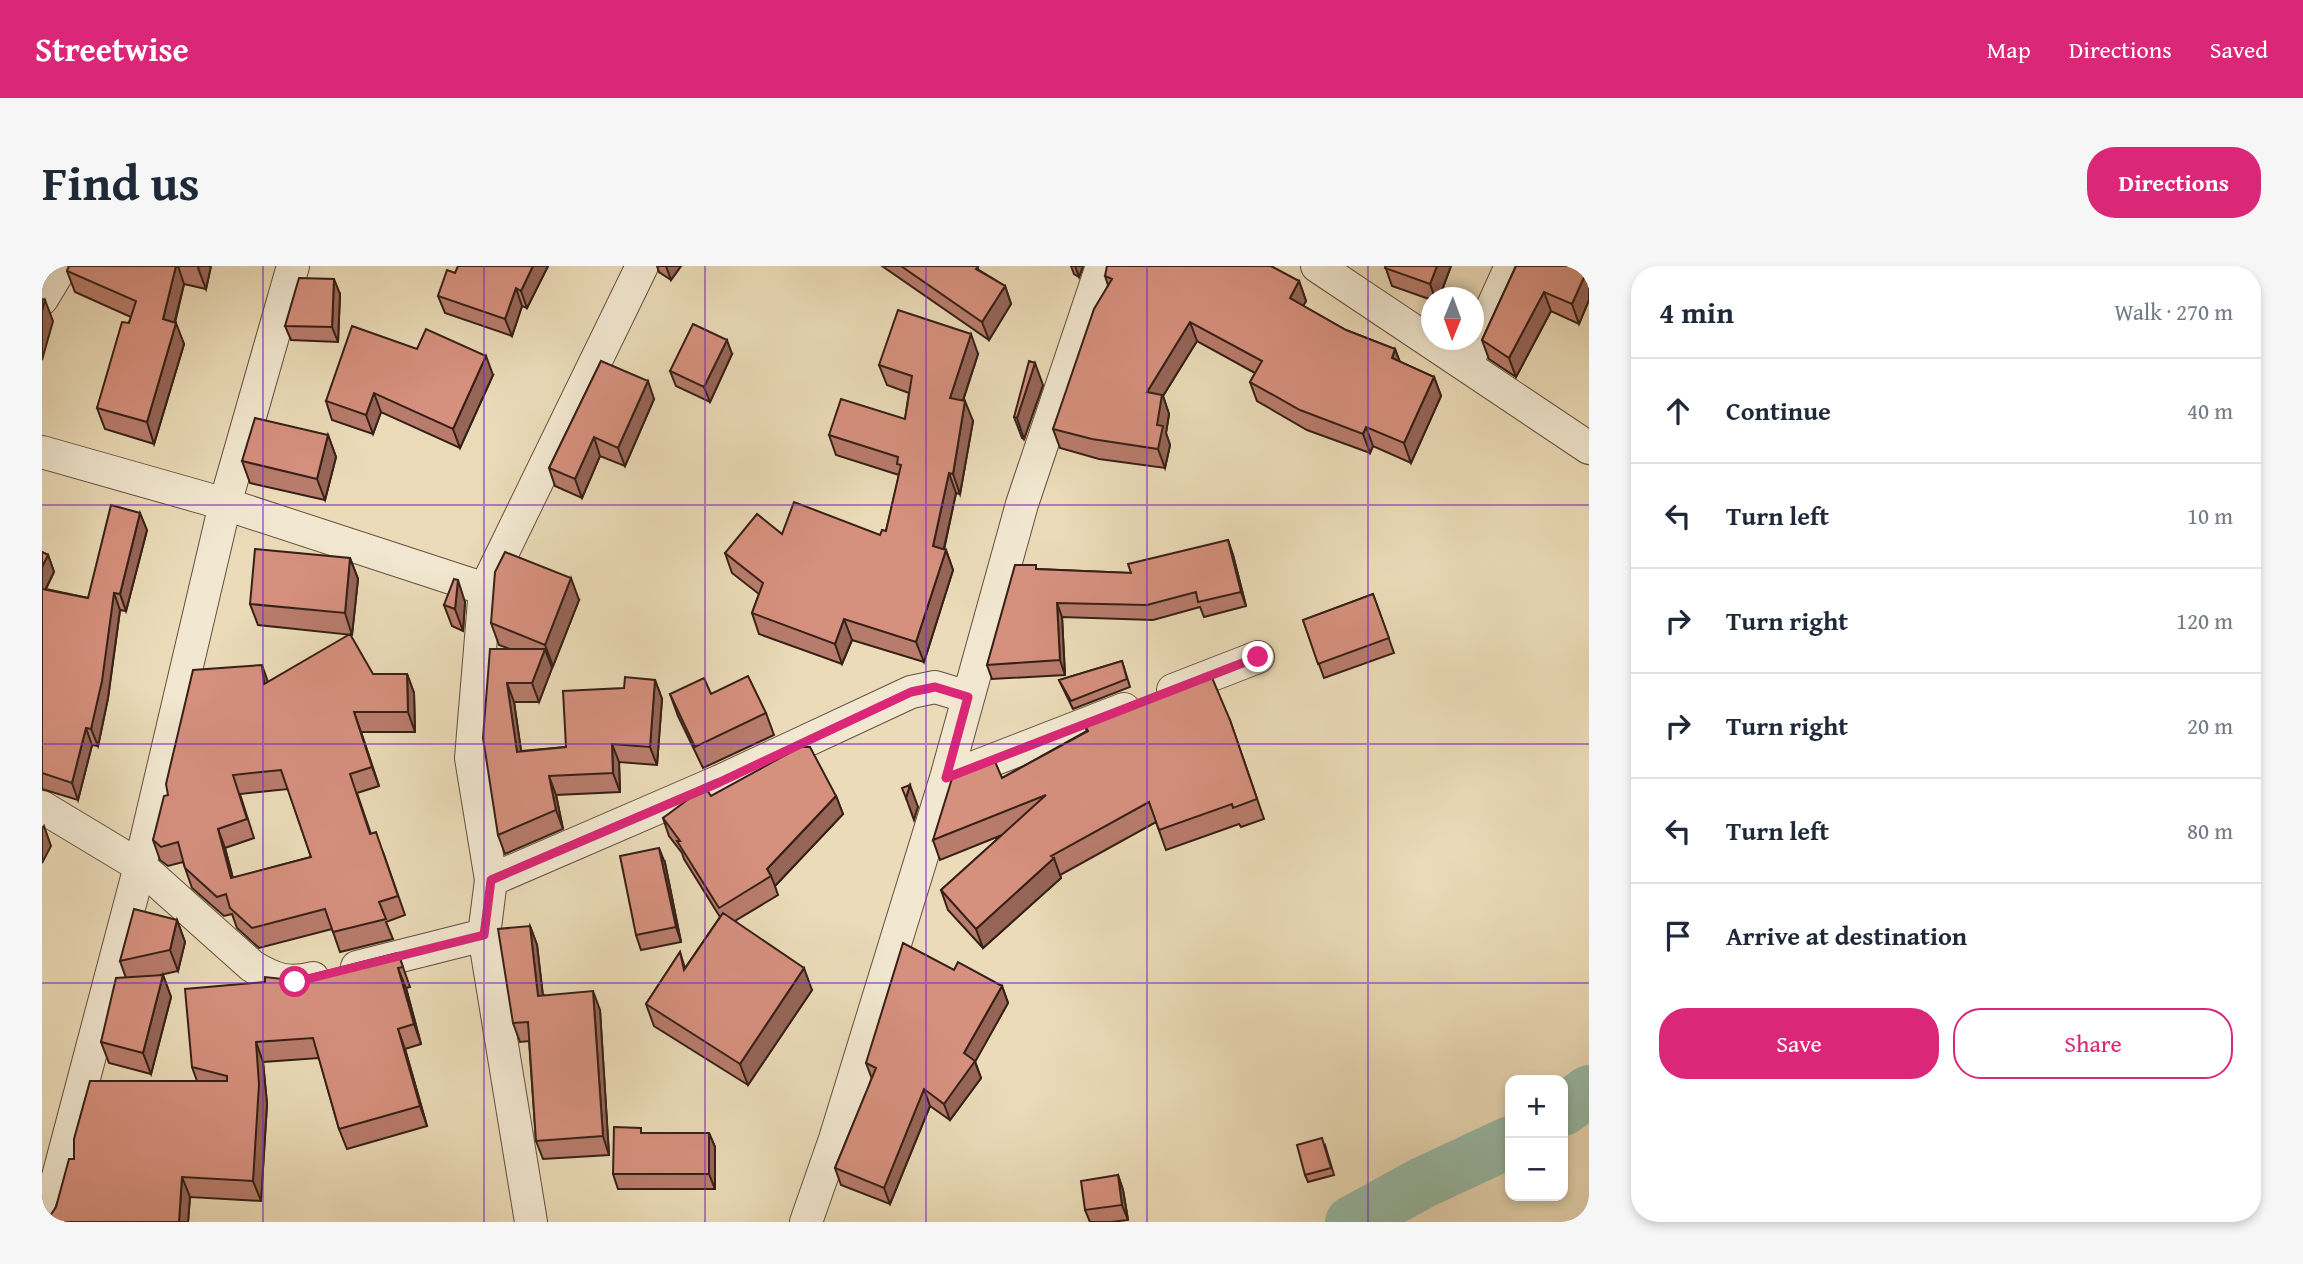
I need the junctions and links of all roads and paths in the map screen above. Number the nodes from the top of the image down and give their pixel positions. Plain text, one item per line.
1 (62, 266) edge
2 (293, 266) edge
3 (642, 266) edge
4 (1102, 266) edge
5 (1317, 266) edge
6 (1511, 266) edge
7 (42, 299) edge
8 (1466, 365) junction
9 (1589, 448) edge
10 (42, 452) edge
11 (225, 504) junction
12 (485, 589) junction
13 (1258, 657) dead end
14 (968, 697) junction
15 (946, 778) junction
16 (42, 807) edge
17 (140, 866) junction
18 (491, 880) junction
19 (484, 935) junction
20 (46, 1222) edge
21 (531, 1222) edge
22 (806, 1222) edge

1 - 7 street
2 - 11 street
3 - 12 street
4 - 14 street
5 - 8 street
6 - 8 street
8 - 9 street
10 - 11 street
11 - 12 street
11 - 17 street
12 - 18 street
13 - 15 street
14 - 15 street
14 - 18 street
15 - 22 street
16 - 17 street
17 - 19 street
17 - 20 street
18 - 19 street
19 - 21 street

